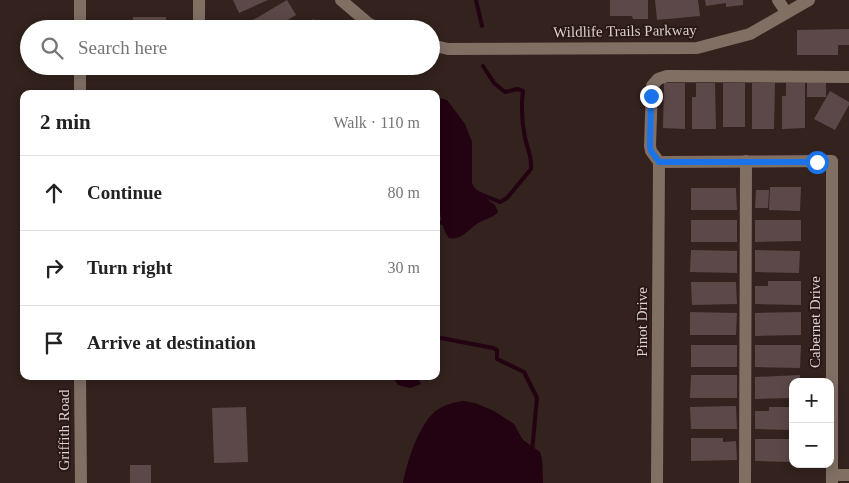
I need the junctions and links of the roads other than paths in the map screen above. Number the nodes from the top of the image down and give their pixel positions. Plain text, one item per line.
1 (80, 0) edge
2 (199, 0) edge
3 (341, 0) edge
4 (778, 0) edge
5 (809, 0) edge
6 (786, 12) junction
7 (80, 20) edge
8 (199, 20) edge
9 (364, 20) edge
10 (440, 47) edge
11 (80, 75) edge
12 (849, 77) edge
13 (80, 90) edge
14 (659, 162) junction
15 (746, 162) junction
16 (80, 380) edge
17 (849, 476) edge
18 (832, 479) edge
19 (80, 483) edge
20 (657, 483) edge
21 (745, 483) edge

1 - 7 street
2 - 8 street
3 - 9 street
4 - 6 street
5 - 6 street, Wildlife Trails Parkway
6 - 10 street, Wildlife Trails Parkway
11 - 13 street
12 - 14 street
14 - 15 street
14 - 20 street, Pinot Drive
15 - 18 street, Cabernet Drive
15 - 21 street
16 - 19 street, Griffith Road
17 - 18 street

